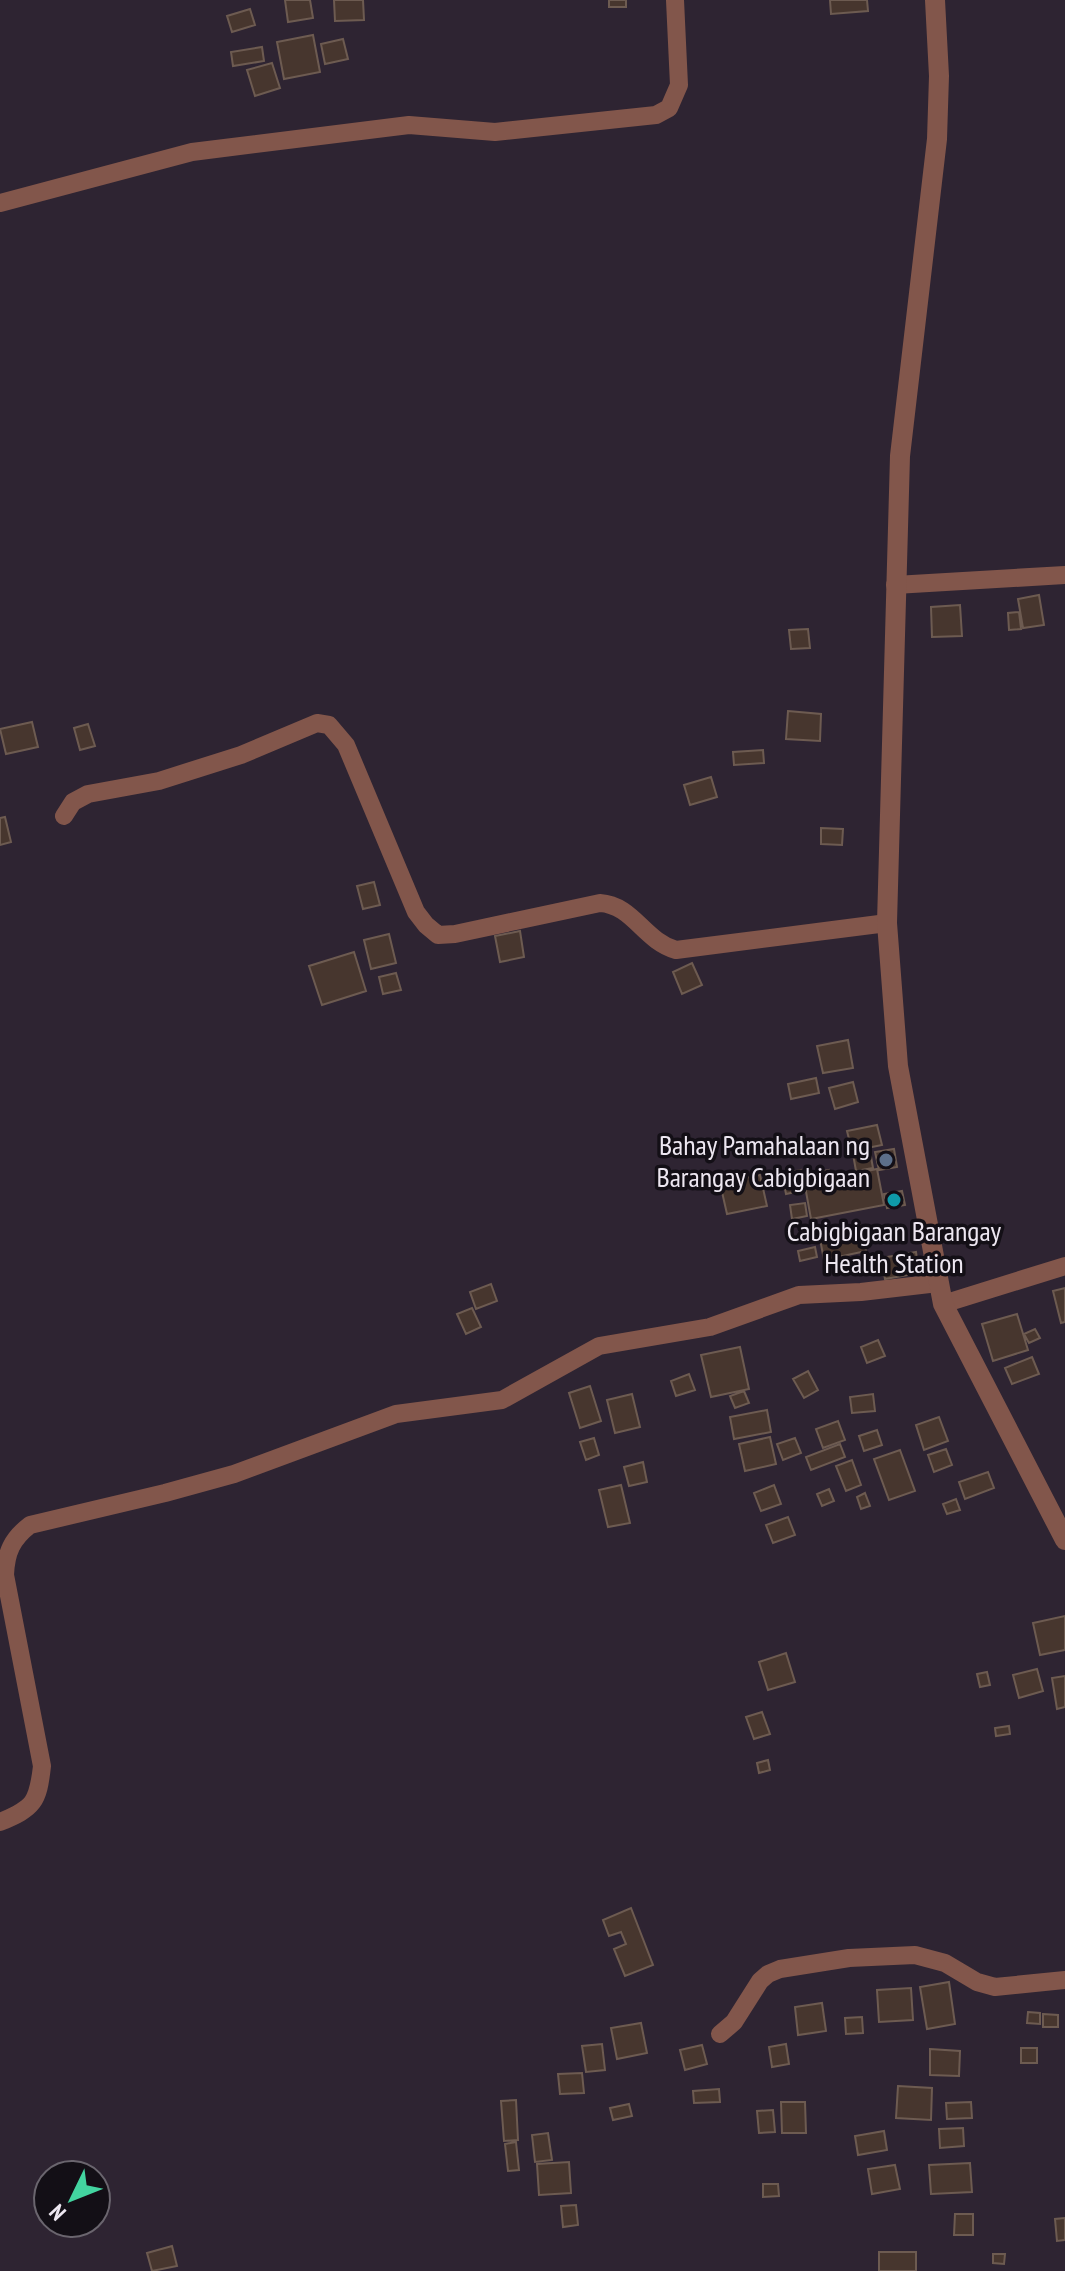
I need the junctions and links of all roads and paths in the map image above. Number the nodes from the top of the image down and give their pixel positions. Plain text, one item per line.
1 (675, 0) edge
2 (935, 0) edge
3 (0, 203) edge
4 (1065, 575) edge
5 (895, 585) junction
6 (64, 816) dead end
7 (887, 923) junction
8 (1065, 1266) edge
9 (938, 1283) junction
10 (943, 1304) junction
11 (1065, 1540) edge
12 (0, 1822) edge
13 (1065, 1980) edge
14 (720, 2034) dead end

1 - 3 street
2 - 5 street
4 - 5 street
5 - 7 street
6 - 7 street
7 - 9 street
8 - 10 street
9 - 10 street
9 - 12 street
10 - 11 street
13 - 14 street

